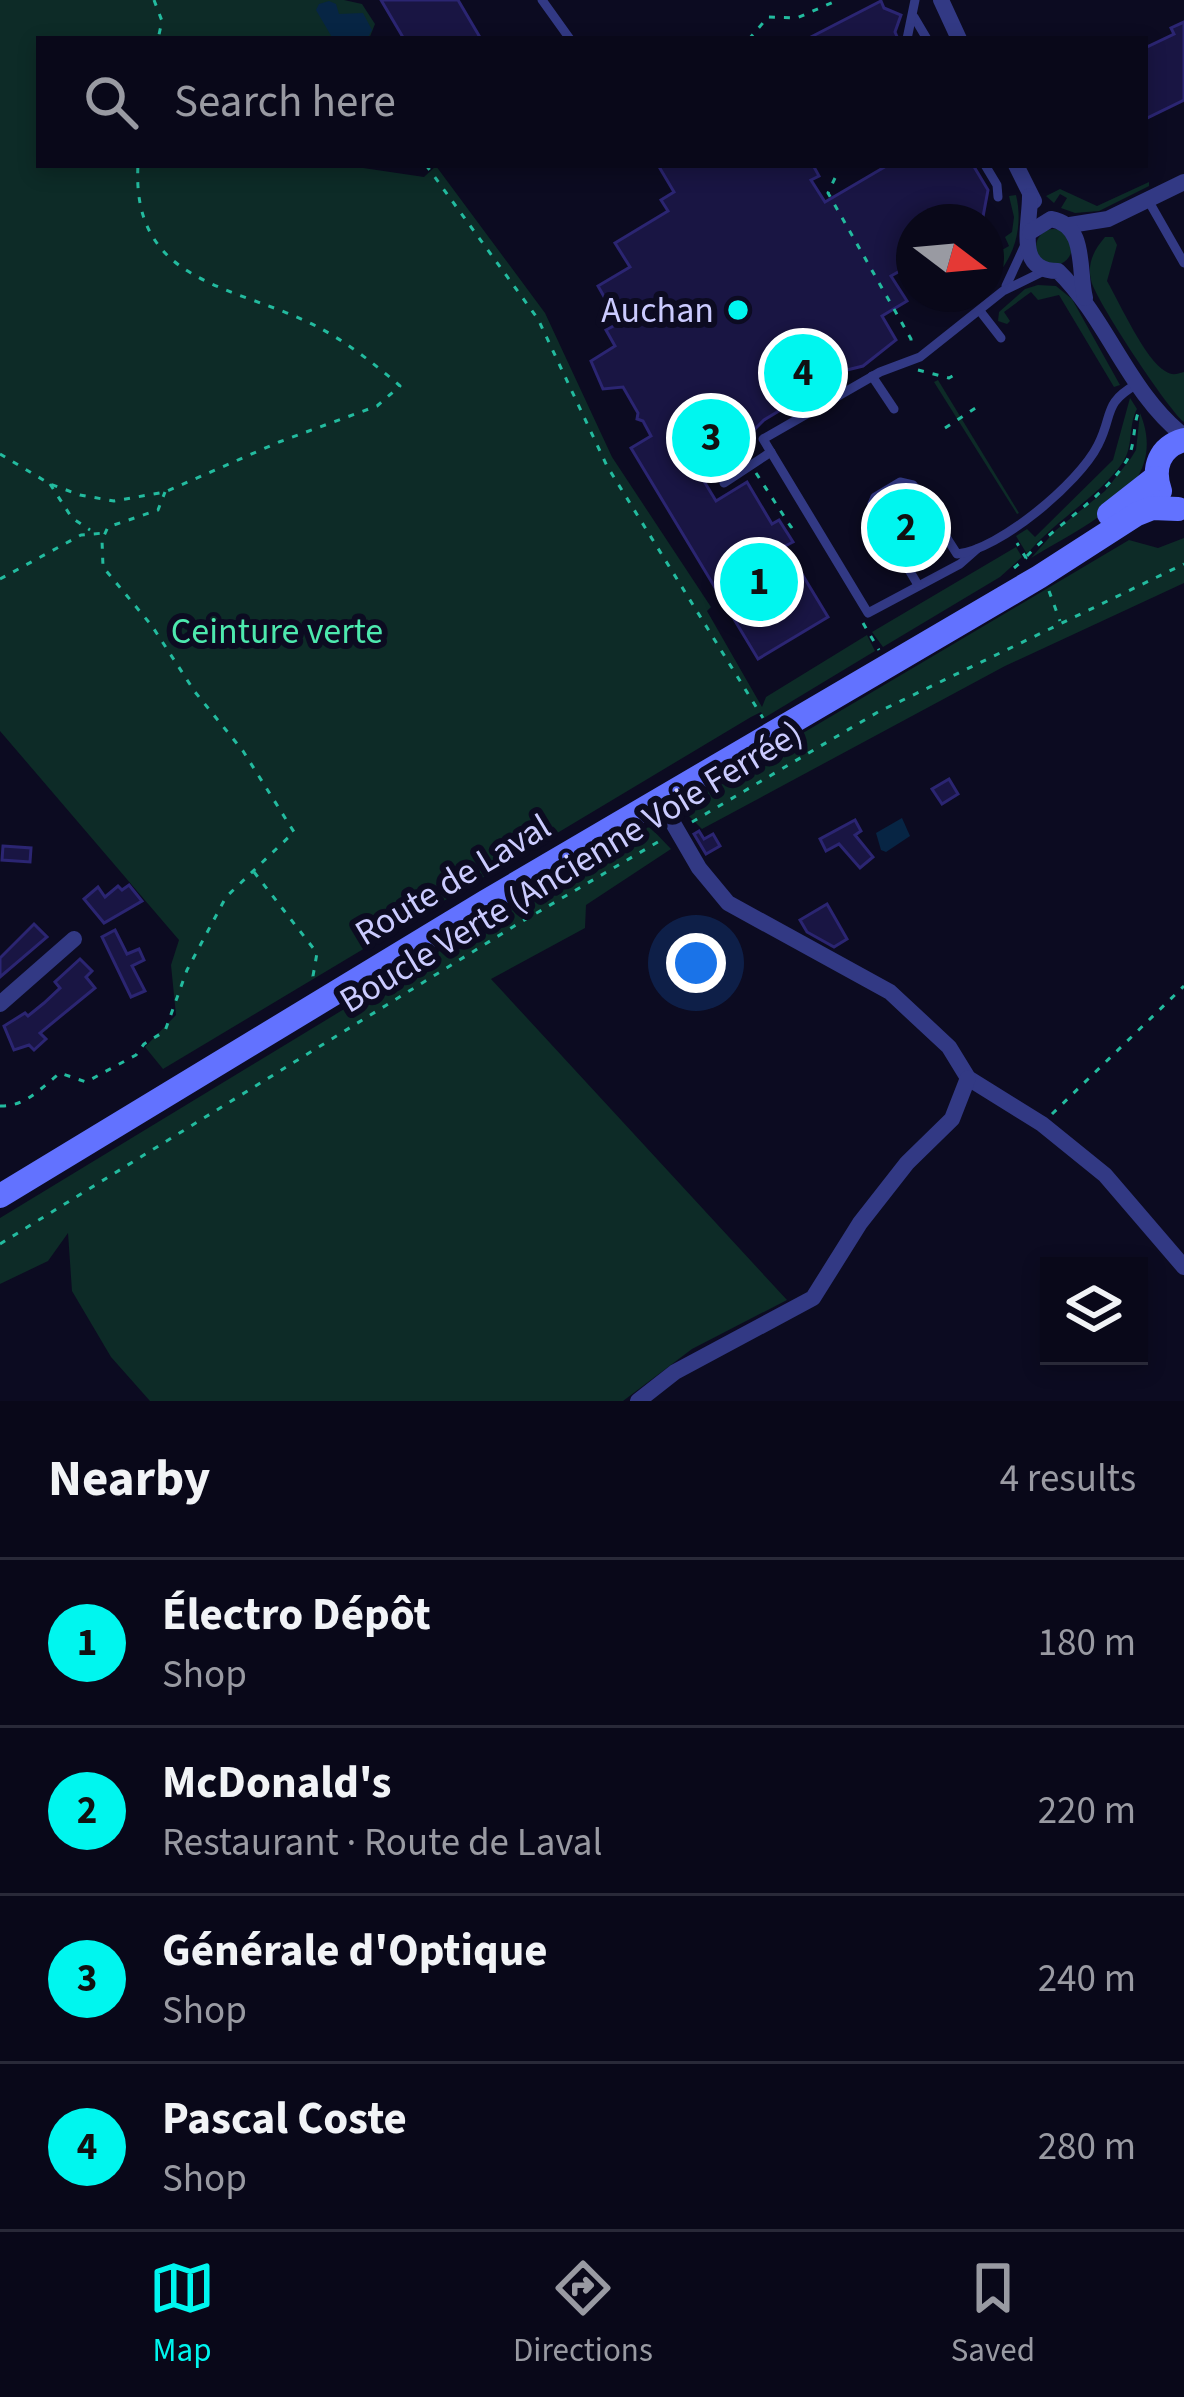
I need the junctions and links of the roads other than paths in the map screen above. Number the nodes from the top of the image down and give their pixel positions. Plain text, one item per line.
1 (542, 0) edge
2 (915, 0) edge
3 (941, 0) edge
4 (914, 17) junction
5 (568, 36) edge
6 (910, 36) edge
7 (925, 36) edge
8 (958, 36) edge
9 (987, 168) edge
10 (1017, 168) edge
11 (1184, 182) edge
12 (998, 196) dead end
13 (1030, 196) junction
14 (1148, 200) junction
15 (1051, 219) junction
16 (1108, 219) junction
17 (1070, 225) junction
18 (1028, 237) junction
19 (1078, 251) junction
20 (1184, 263) edge
21 (1052, 271) junction
22 (1004, 291) joint
23 (1085, 298) junction
24 (979, 312) edge
25 (981, 312) edge
26 (1001, 338) dead end
27 (872, 376) junction
28 (1137, 384) junction
29 (1145, 406) junction
30 (894, 409) dead end
31 (1184, 438) edge
32 (771, 452) junction
33 (1158, 468) junction
34 (724, 484) dead end
35 (1181, 509) edge
36 (977, 549) junction
37 (918, 585) junction
38 (946, 629) junction
39 (659, 799) junction
40 (74, 939) dead end
41 (0, 1004) edge
42 (968, 1078) junction
43 (0, 1196) edge
44 (1184, 1267) edge
45 (638, 1401) edge

1 - 5 lane
2 - 4 lane
3 - 8 street
4 - 6 lane
4 - 7 lane
9 - 12 lane
10 - 13 street
11 - 14 street
13 - 15 street
13 - 18 street
14 - 16 street
14 - 20 lane
15 - 17 street
15 - 18 street
16 - 17 street
16 - 19 street
17 - 19 street
18 - 21 street
18 - 22 lane
19 - 21 street
19 - 23 street
21 - 22 lane
21 - 23 street
23 - 28 street
24 - 27 lane
25 - 26 lane
27 - 30 lane
27 - 32 lane
28 - 29 street
28 - 36 lane
29 - 31 street
29 - 33 street
31 - 33 main road, Route de Laval
32 - 34 lane
32 - 37 lane
33 - 35 main road
33 - 38 main road, Route de Laval
35 - 38 main road, Route de Laval
36 - 37 lane
36 - 37 lane
38 - 39 main road, Route de Laval
39 - 42 street
39 - 43 main road, Route de Laval
40 - 41 street
42 - 44 street
42 - 45 street

